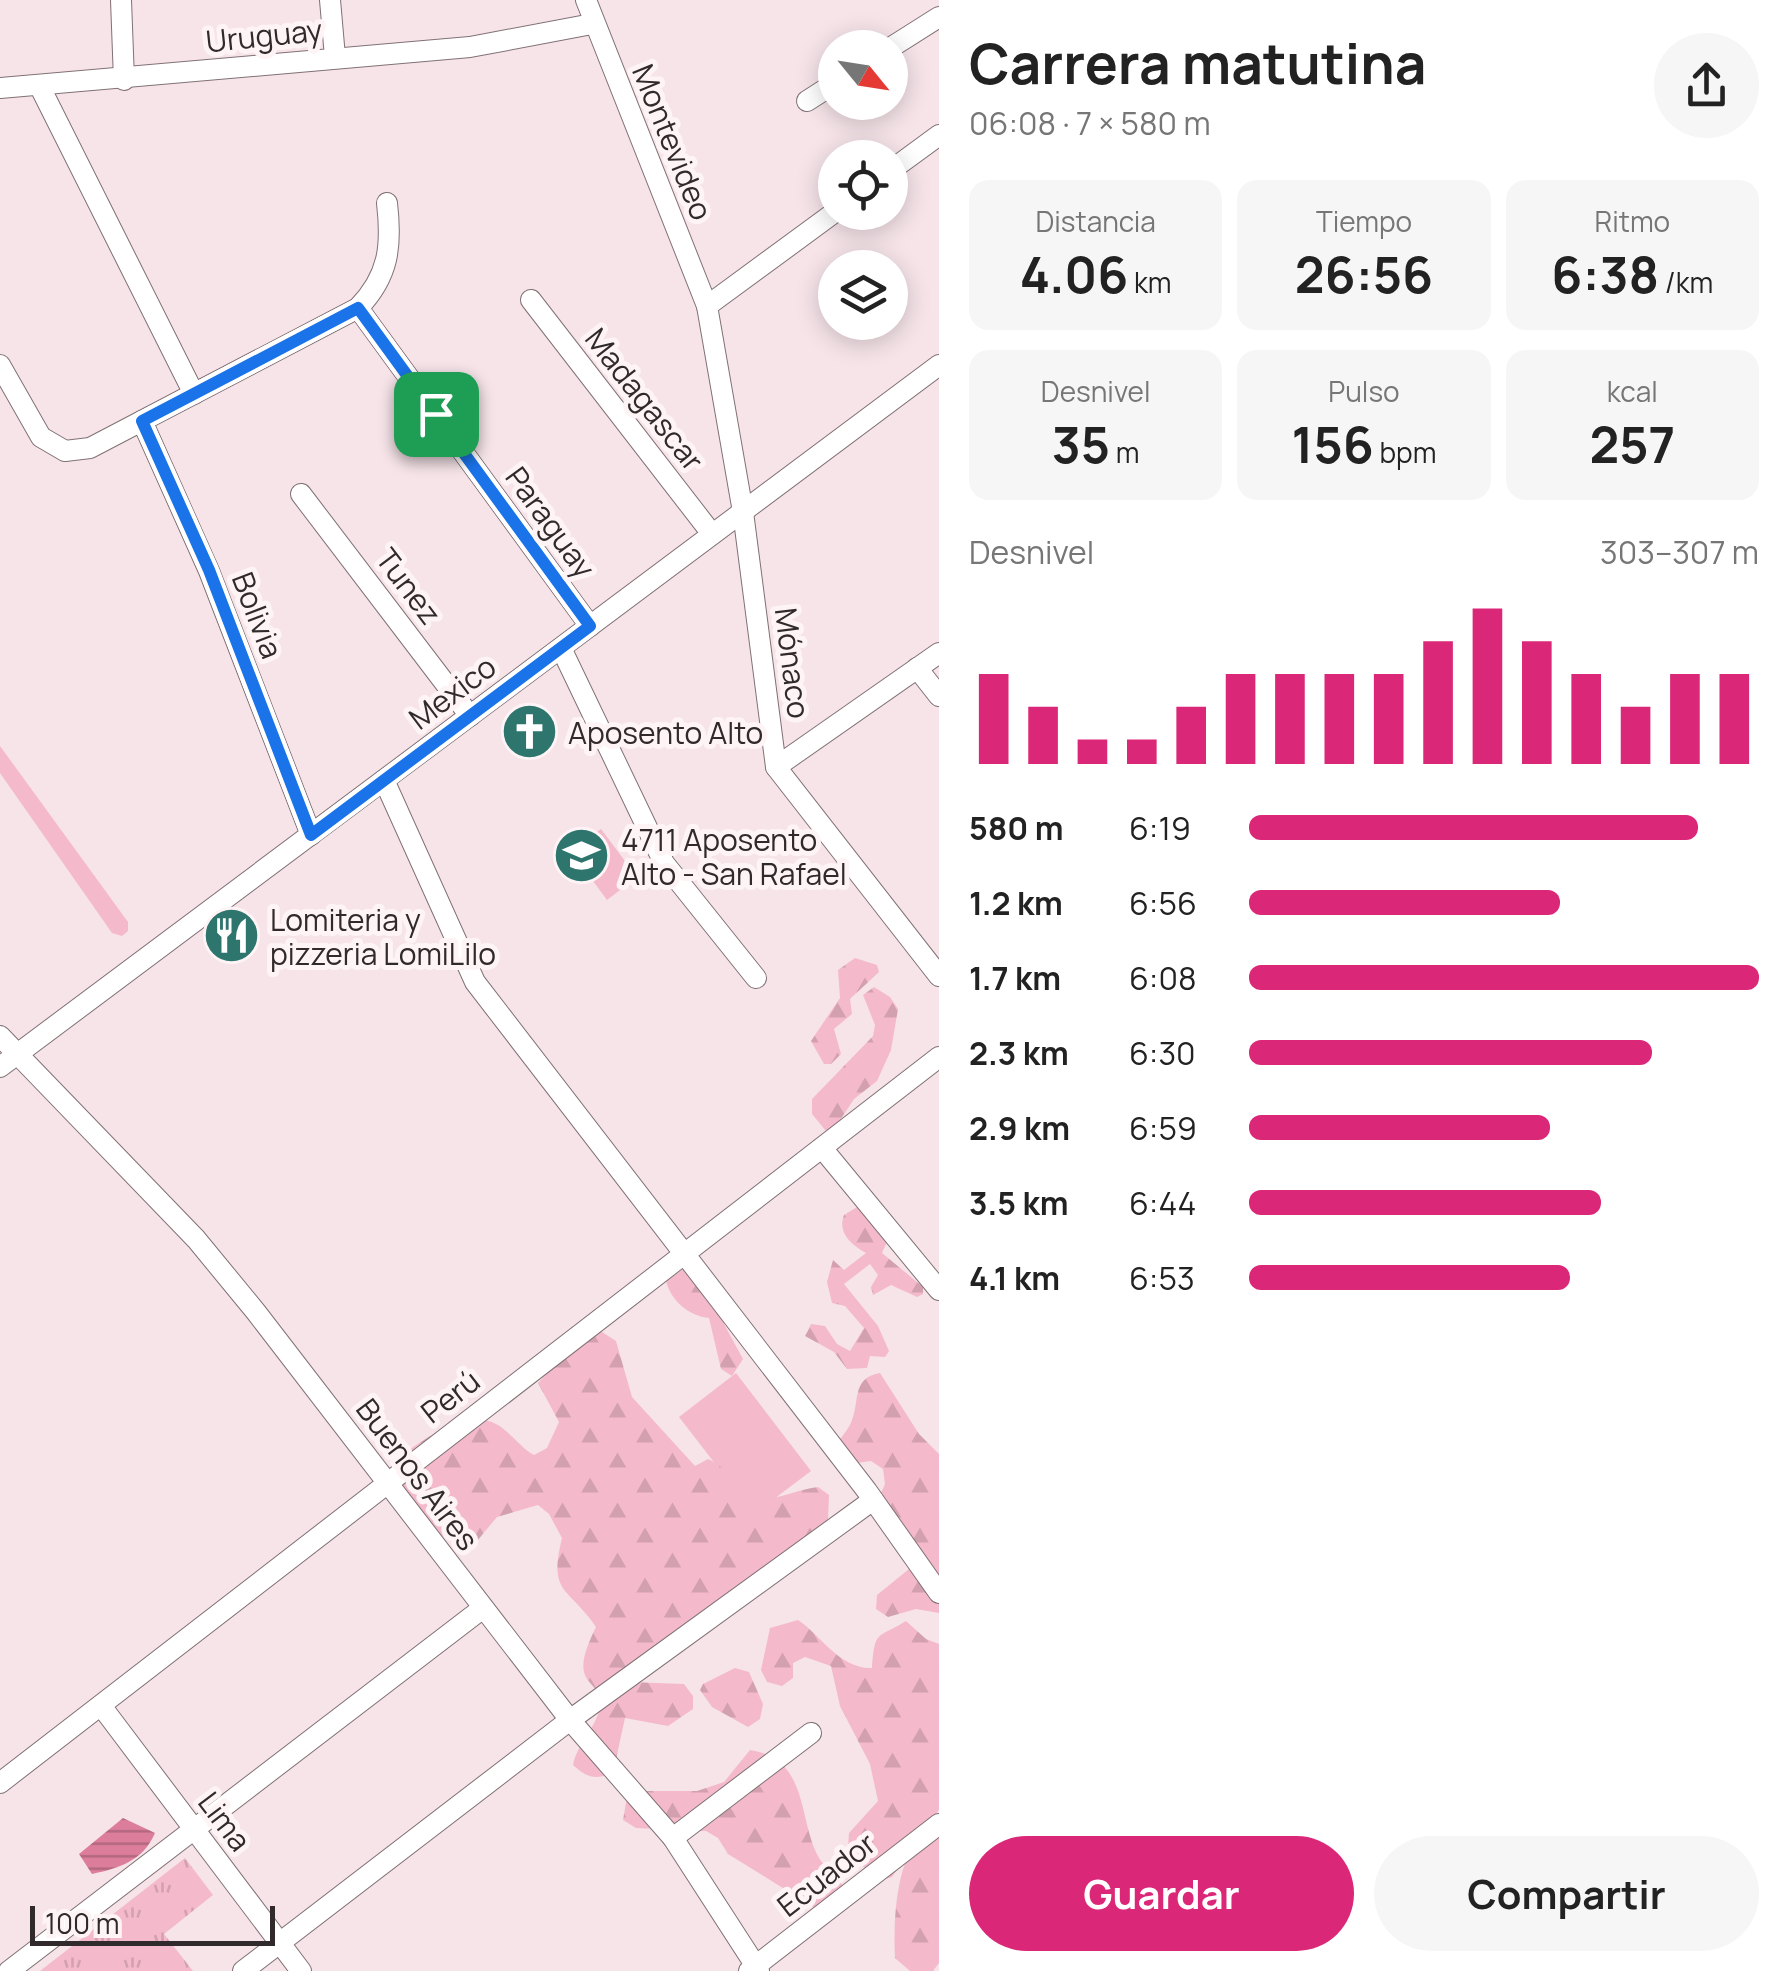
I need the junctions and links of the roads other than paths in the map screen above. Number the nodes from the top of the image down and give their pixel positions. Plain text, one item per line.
1 (121, 0) edge
2 (330, 0) edge
3 (586, 0) edge
4 (939, 17) edge
5 (592, 24) junction
6 (908, 37) edge
7 (335, 57) junction
8 (124, 80) junction
9 (39, 85) junction
10 (0, 88) edge
11 (818, 94) edge
12 (807, 101) dead end
13 (939, 136) edge
14 (908, 158) edge
15 (388, 202) dead end
16 (818, 224) edge
17 (531, 300) dead end
18 (707, 306) junction
19 (358, 308) junction
20 (939, 365) edge
21 (0, 366) edge
22 (194, 394) junction
23 (142, 421) junction
24 (301, 494) dead end
25 (743, 512) junction
26 (712, 534) junction
27 (590, 626) junction
28 (561, 648) junction
29 (939, 652) edge
30 (917, 668) junction
31 (939, 696) edge
32 (470, 716) junction
33 (776, 766) junction
34 (384, 780) junction
35 (311, 835) junction
36 (939, 976) edge
37 (756, 978) dead end
38 (0, 1036) edge
39 (939, 1058) edge
40 (7, 1061) edge
41 (822, 1148) junction
42 (685, 1254) junction
43 (939, 1290) edge
44 (387, 1484) junction
45 (873, 1500) junction
46 (939, 1594) edge
47 (483, 1608) junction
48 (102, 1707) junction
49 (570, 1720) junction
50 (811, 1732) dead end
51 (0, 1784) edge
52 (939, 1824) edge
53 (195, 1830) junction
54 (673, 1838) junction
55 (278, 1940) junction
56 (754, 1969) edge
57 (9, 1971) edge
58 (242, 1971) edge
59 (301, 1971) edge

1 - 8 street
2 - 7 street
3 - 5 street, Montevideo
4 - 6 street
5 - 7 street, Uruguay
5 - 18 street, Montevideo
7 - 8 street, Uruguay
8 - 9 street, Uruguay
9 - 10 street, Uruguay
9 - 22 street
11 - 12 street
13 - 14 street
15 - 19 street
16 - 18 street
17 - 26 street, Madagascar
18 - 25 street, Mónaco
19 - 22 street
19 - 27 street, Paraguay
20 - 25 street, Mexico
21 - 23 street
22 - 23 street
23 - 35 street, Bolivia
24 - 32 street, Tunez
25 - 26 street, Mexico
25 - 33 street, Mónaco
26 - 27 street, Mexico
27 - 28 street, Mexico
28 - 32 street, Mexico
28 - 37 street
29 - 30 street
30 - 31 street
30 - 33 street
32 - 34 street, Mexico
33 - 36 street
34 - 35 street, Mexico
34 - 42 street
35 - 40 street, Mexico
38 - 40 street, Buenos Aires
39 - 41 street, Perú
40 - 44 street, Buenos Aires
41 - 42 street, Perú
41 - 43 street
42 - 44 street, Perú
42 - 45 street
44 - 47 street, Buenos Aires
44 - 48 street, Perú
45 - 46 street
45 - 49 street
47 - 49 street, Buenos Aires
47 - 53 street
48 - 51 street, Perú
48 - 53 street, Lima
49 - 54 street, Buenos Aires
49 - 55 street
50 - 54 street
52 - 56 street, Ecuador
53 - 55 street, Lima
53 - 57 street
54 - 56 street, Buenos Aires
55 - 58 street
55 - 59 street, Lima

